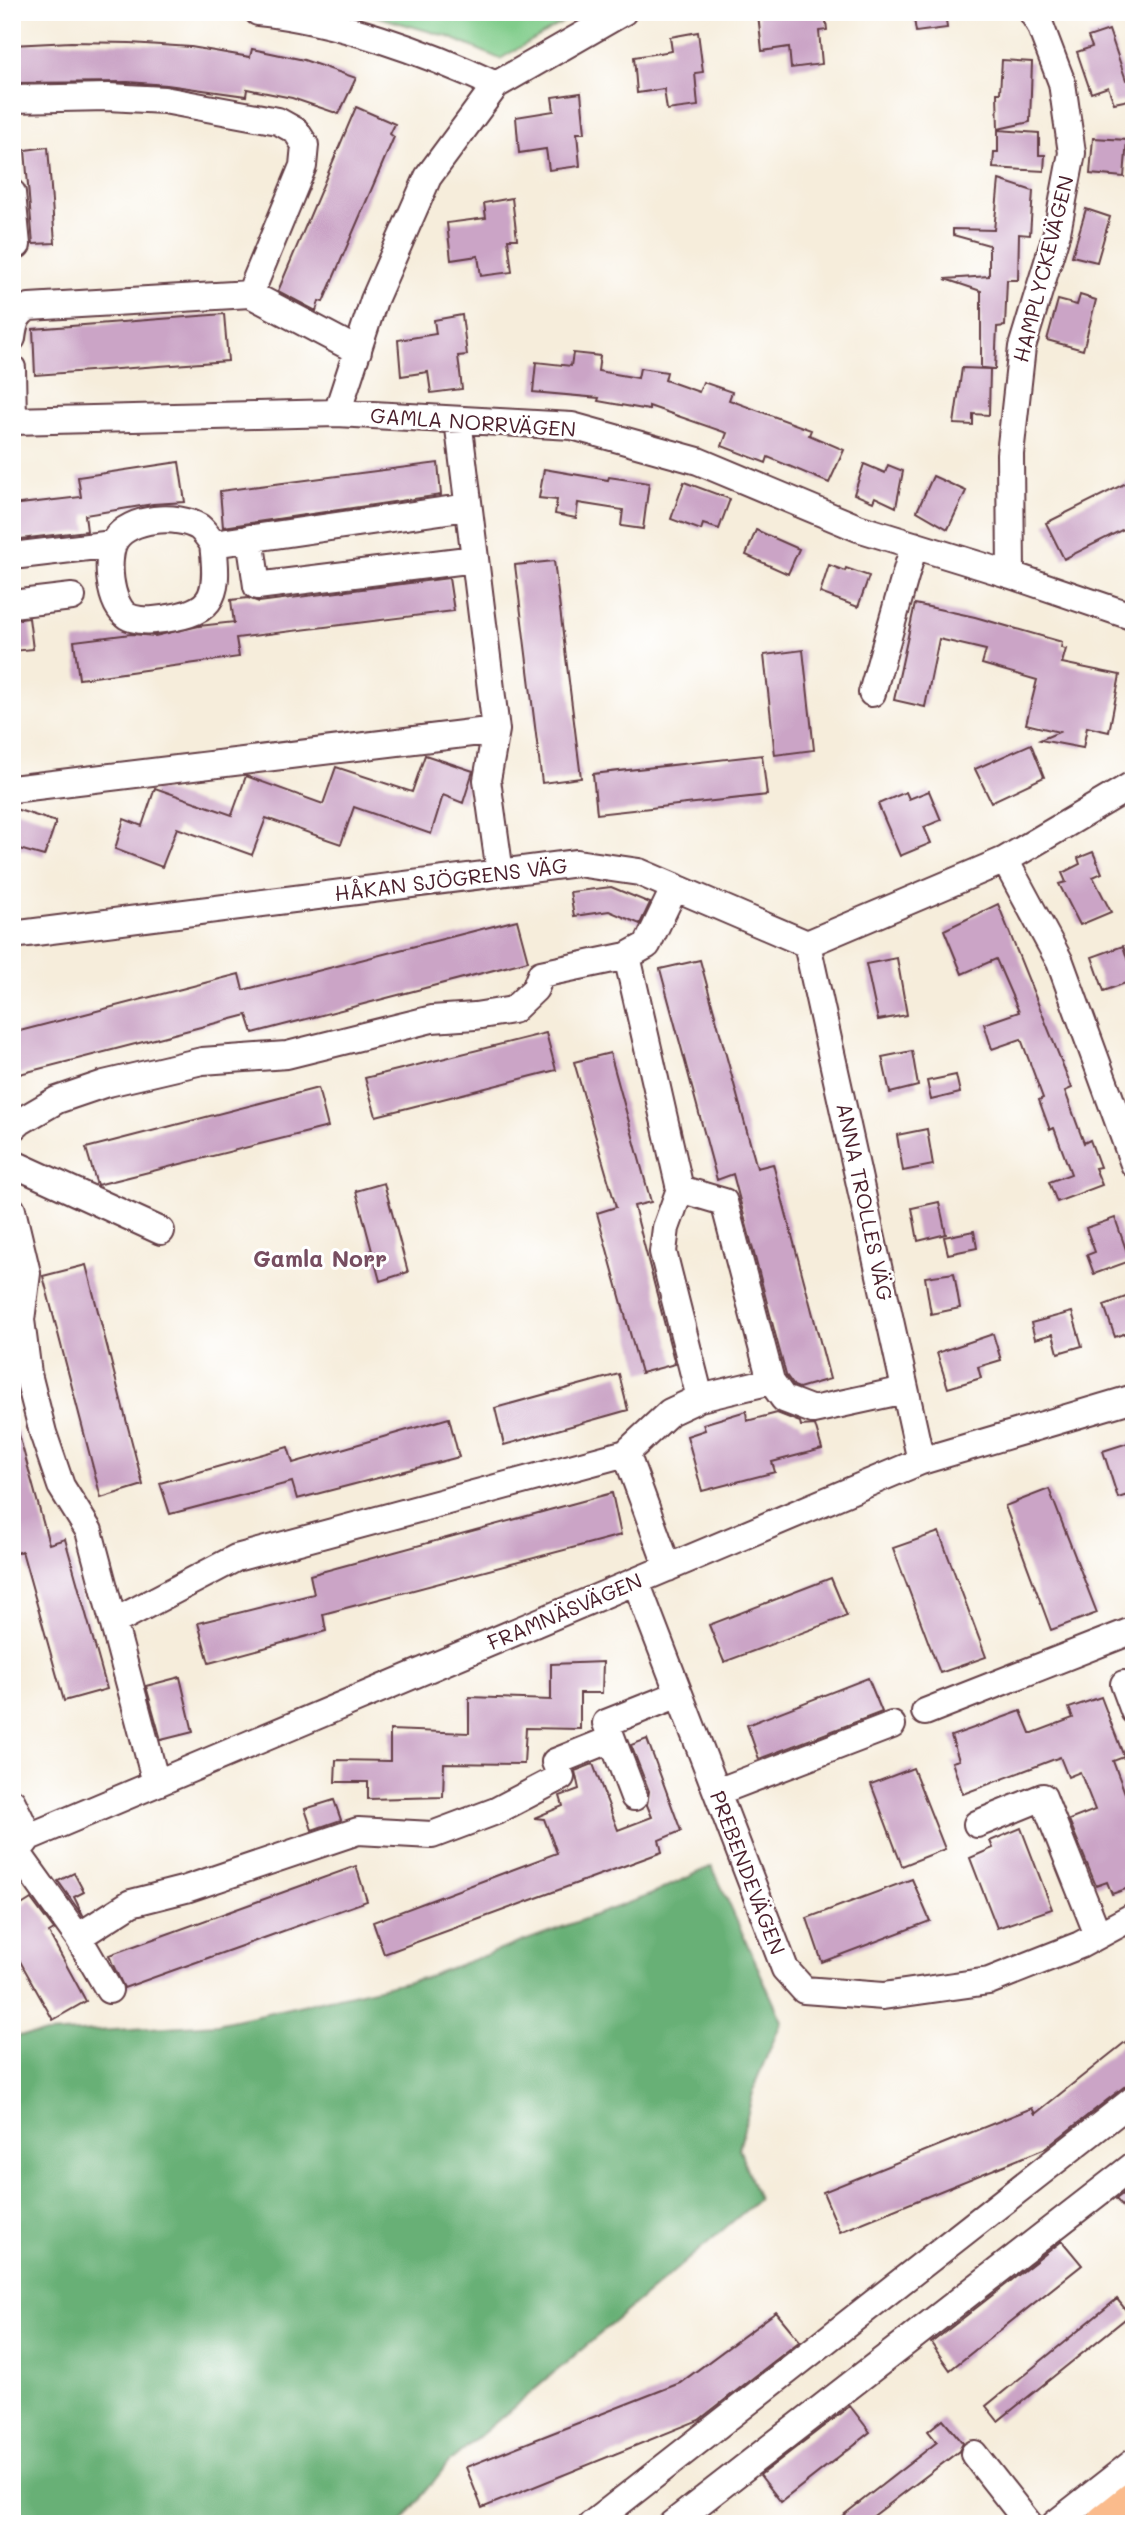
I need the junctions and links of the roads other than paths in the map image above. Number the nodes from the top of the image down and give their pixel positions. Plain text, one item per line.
1 (258, 12) edge
2 (622, 12) edge
3 (1032, 12) edge
4 (496, 85) junction
5 (12, 99) edge
6 (12, 193) edge
7 (17, 245) dead end
8 (250, 294) junction
9 (12, 338) edge
10 (358, 351) junction
11 (12, 368) edge
12 (337, 413) junction
13 (458, 420) junction
14 (12, 421) edge
15 (468, 507) junction
16 (250, 538) junction
17 (113, 544) junction
18 (213, 544) junction
19 (915, 545) junction
20 (12, 556) edge
21 (475, 559) junction
22 (1011, 575) junction
23 (72, 597) dead end
24 (12, 604) edge
25 (1134, 617) edge
26 (872, 693) dead end
27 (496, 730) junction
28 (1134, 784) edge
29 (12, 789) edge
30 (1005, 860) junction
31 (500, 873) junction
32 (675, 887) junction
33 (12, 935) edge
34 (807, 944) junction
35 (627, 956) junction
36 (12, 1129) edge
37 (12, 1163) edge
38 (1134, 1164) edge
39 (680, 1189) junction
40 (12, 1210) edge
41 (161, 1231) dead end
42 (771, 1381) junction
43 (905, 1390) junction
44 (700, 1398) junction
45 (1134, 1398) edge
46 (626, 1453) junction
47 (921, 1461) junction
48 (668, 1568) junction
49 (636, 1582) junction
50 (114, 1622) junction
51 (1134, 1630) edge
52 (1124, 1684) dead end
53 (679, 1694) junction
54 (1134, 1711) edge
55 (925, 1712) dead end
56 (892, 1725) dead end
57 (612, 1739) junction
58 (156, 1783) junction
59 (716, 1792) junction
60 (634, 1797) dead end
61 (12, 1802) edge
62 (977, 1824) dead end
63 (19, 1849) edge
64 (1134, 1916) edge
65 (1098, 1935) junction
66 (78, 1937) junction
67 (109, 1990) dead end
68 (1134, 2099) edge
69 (1134, 2165) edge
70 (974, 2454) dead end
71 (1134, 2462) edge
72 (1134, 2501) edge
73 (1134, 2518) edge
74 (592, 2524) edge
75 (672, 2524) edge
76 (1029, 2524) edge
77 (1055, 2524) edge
78 (1105, 2524) edge
79 (1126, 2524) edge

1 - 4 street
2 - 4 street
3 - 22 street, HAMPLYCKEVÄGEN
4 - 10 street
5 - 8 street
6 - 7 street
8 - 9 street
8 - 10 street
10 - 12 street
11 - 14 street
12 - 13 street, GAMLA NORRVÄGEN
12 - 14 street, GAMLA NORRVÄGEN
13 - 15 street
13 - 19 street, GAMLA NORRVÄGEN
15 - 16 street
15 - 21 street
16 - 18 street
16 - 21 street
17 - 18 street
17 - 18 street
17 - 20 street
19 - 22 street, GAMLA NORRVÄGEN
19 - 26 street
21 - 27 street
22 - 25 street, GAMLA NORRVÄGEN
23 - 24 street
27 - 29 street
27 - 31 street
28 - 30 street
30 - 34 street
30 - 38 street
31 - 32 street, HÅKAN SJÖGRENS VÄG
31 - 33 street, HÅKAN SJÖGRENS VÄG
32 - 34 street, HÅKAN SJÖGRENS VÄG
32 - 35 street
34 - 43 street, ANNA TROLLES VÄG
35 - 36 street
35 - 39 street
37 - 41 street
39 - 42 street
39 - 44 street
40 - 50 street
42 - 43 street
42 - 44 street
43 - 47 street, ANNA TROLLES VÄG
44 - 46 street
45 - 47 street, FRAMNÄSVÄGEN
46 - 48 street
46 - 50 street
47 - 48 street, FRAMNÄSVÄGEN
48 - 49 street, FRAMNÄSVÄGEN
49 - 53 street, PREBENDEVÄGEN
49 - 58 street, FRAMNÄSVÄGEN
50 - 58 street
51 - 55 street
52 - 54 street
53 - 57 street
53 - 59 street, PREBENDEVÄGEN
56 - 59 street
57 - 60 street
57 - 66 street
58 - 63 street, FRAMNÄSVÄGEN
59 - 65 street, PREBENDEVÄGEN
61 - 63 street
62 - 65 street
63 - 66 street
64 - 65 street, PREBENDEVÄGEN
66 - 67 street
68 - 74 street
69 - 75 street
70 - 76 street
71 - 77 street
72 - 78 highway
73 - 79 highway

